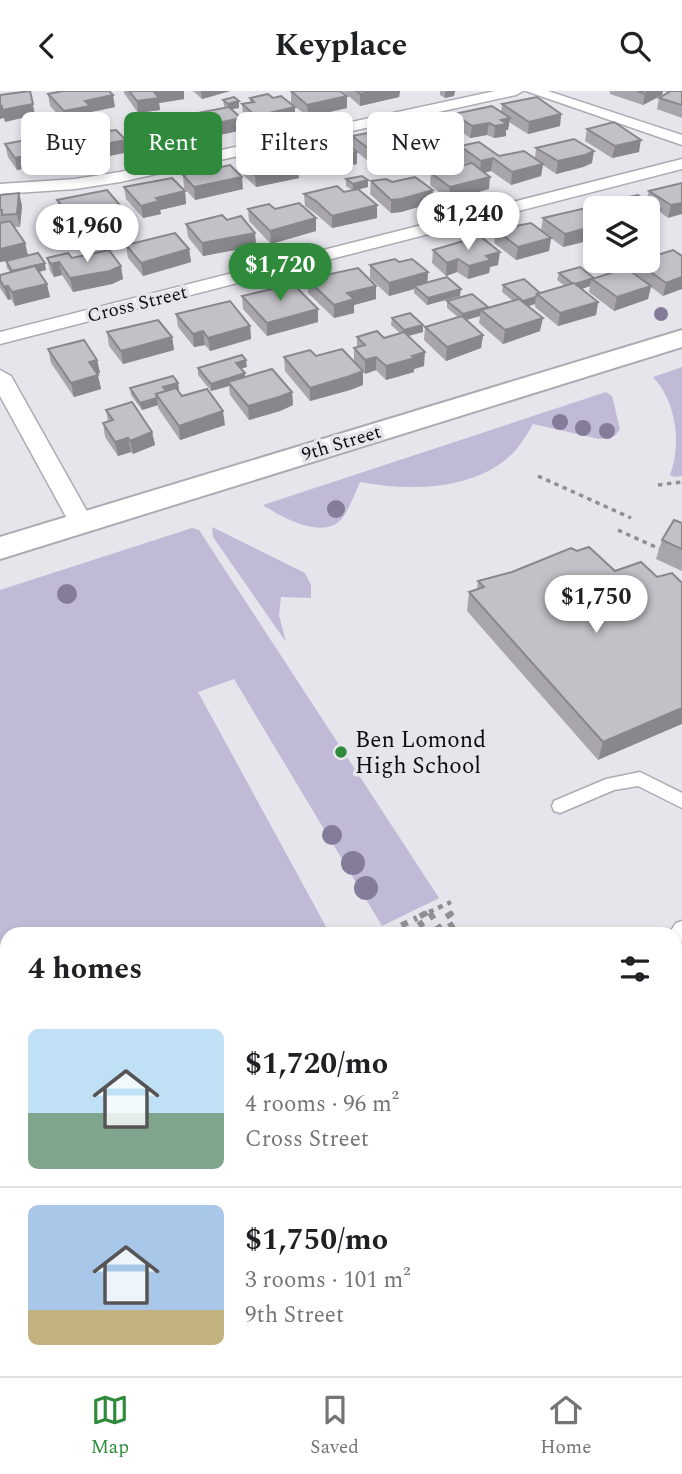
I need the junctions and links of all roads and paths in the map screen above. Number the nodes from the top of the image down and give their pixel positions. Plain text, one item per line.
1 (516, 91) edge
2 (533, 91) edge
3 (682, 140) edge
4 (682, 164) edge
5 (0, 190) edge
6 (0, 338) edge
7 (682, 338) edge
8 (0, 376) edge
9 (538, 476) dead end
10 (682, 482) edge
11 (658, 485) dead end
12 (631, 519) dead end
13 (81, 522) junction
14 (618, 530) dead end
15 (0, 548) edge
16 (662, 549) edge
17 (682, 801) edge
18 (560, 806) dead end
19 (451, 902) dead end
20 (457, 911) dead end
21 (429, 912) junction
22 (417, 918) junction
23 (398, 927) edge
24 (423, 927) edge
25 (439, 927) edge
26 (452, 927) edge

1 - 5 street
2 - 3 street
4 - 6 street, Cross Street
7 - 13 street, 9th Street
8 - 13 street
9 - 12 path
10 - 11 path
13 - 15 street, 9th Street
14 - 16 path
17 - 18 lane
19 - 21 path
20 - 26 path
21 - 22 path
21 - 25 path
22 - 23 path
22 - 24 path

